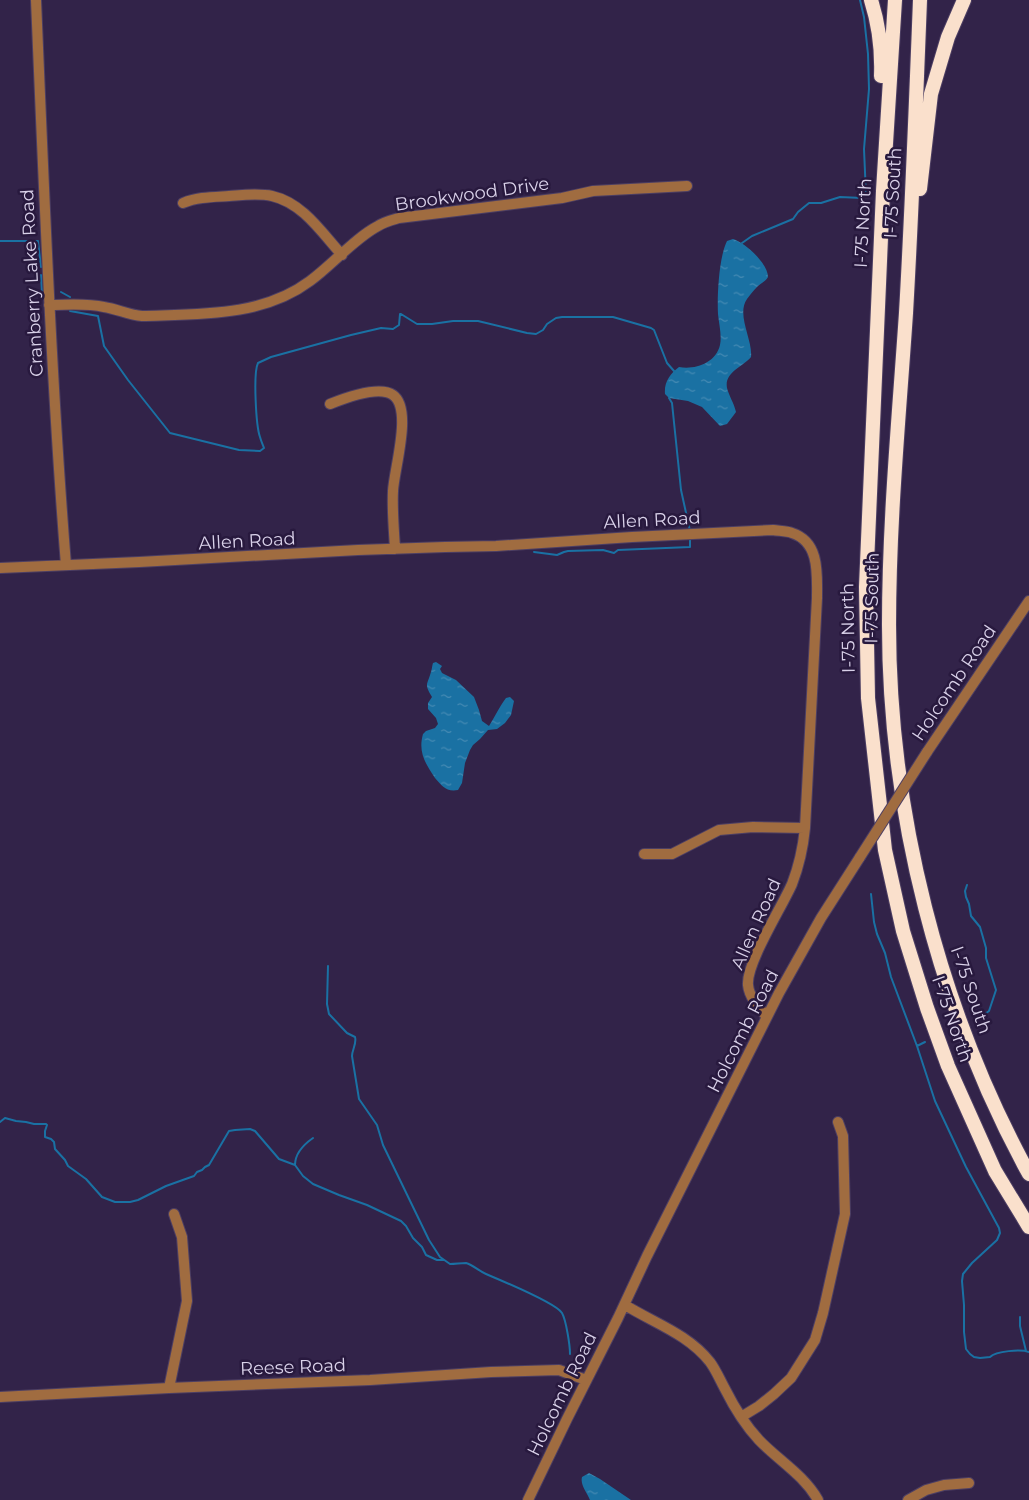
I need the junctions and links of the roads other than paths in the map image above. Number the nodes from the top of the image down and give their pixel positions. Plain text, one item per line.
1 (36, 0) edge
2 (871, 0) edge
3 (895, 0) edge
4 (920, 0) edge
5 (964, 0) edge
6 (687, 186) dead end
7 (883, 191) junction
8 (183, 203) dead end
9 (342, 255) junction
10 (49, 305) junction
11 (906, 312) junction
12 (330, 404) dead end
13 (396, 549) junction
14 (66, 565) junction
15 (0, 568) edge
16 (1029, 601) edge
17 (805, 828) junction
18 (644, 854) dead end
19 (767, 1017) junction
20 (838, 1122) dead end
21 (1029, 1174) edge
22 (174, 1214) dead end
23 (1029, 1227) edge
24 (624, 1305) junction
25 (586, 1380) junction
26 (169, 1388) junction
27 (0, 1397) edge
28 (741, 1417) junction
29 (969, 1483) dead end
30 (528, 1500) edge
31 (818, 1500) edge
32 (908, 1500) edge

1 - 10 street, Cranberry Lake Road
2 - 7 highway
3 - 7 highway, I-75 North
4 - 11 highway, I-75 South
5 - 11 highway
6 - 9 street, Brookwood Drive
7 - 23 highway, I-75 North
8 - 9 street
9 - 10 street, Brookwood Drive
10 - 14 street, Cranberry Lake Road
11 - 21 highway, I-75 South
12 - 13 street
13 - 14 street, Allen Road
13 - 17 street, Allen Road
14 - 15 street, Allen Road
16 - 19 street, Holcomb Road, bridge
17 - 18 street
17 - 19 street, Allen Road
19 - 24 street, Holcomb Road
20 - 28 street
22 - 26 street
24 - 25 street, Holcomb Road
24 - 28 street
25 - 26 street, Reese Road
25 - 30 street, Holcomb Road
26 - 27 street, Reese Road
28 - 31 street
29 - 32 street

